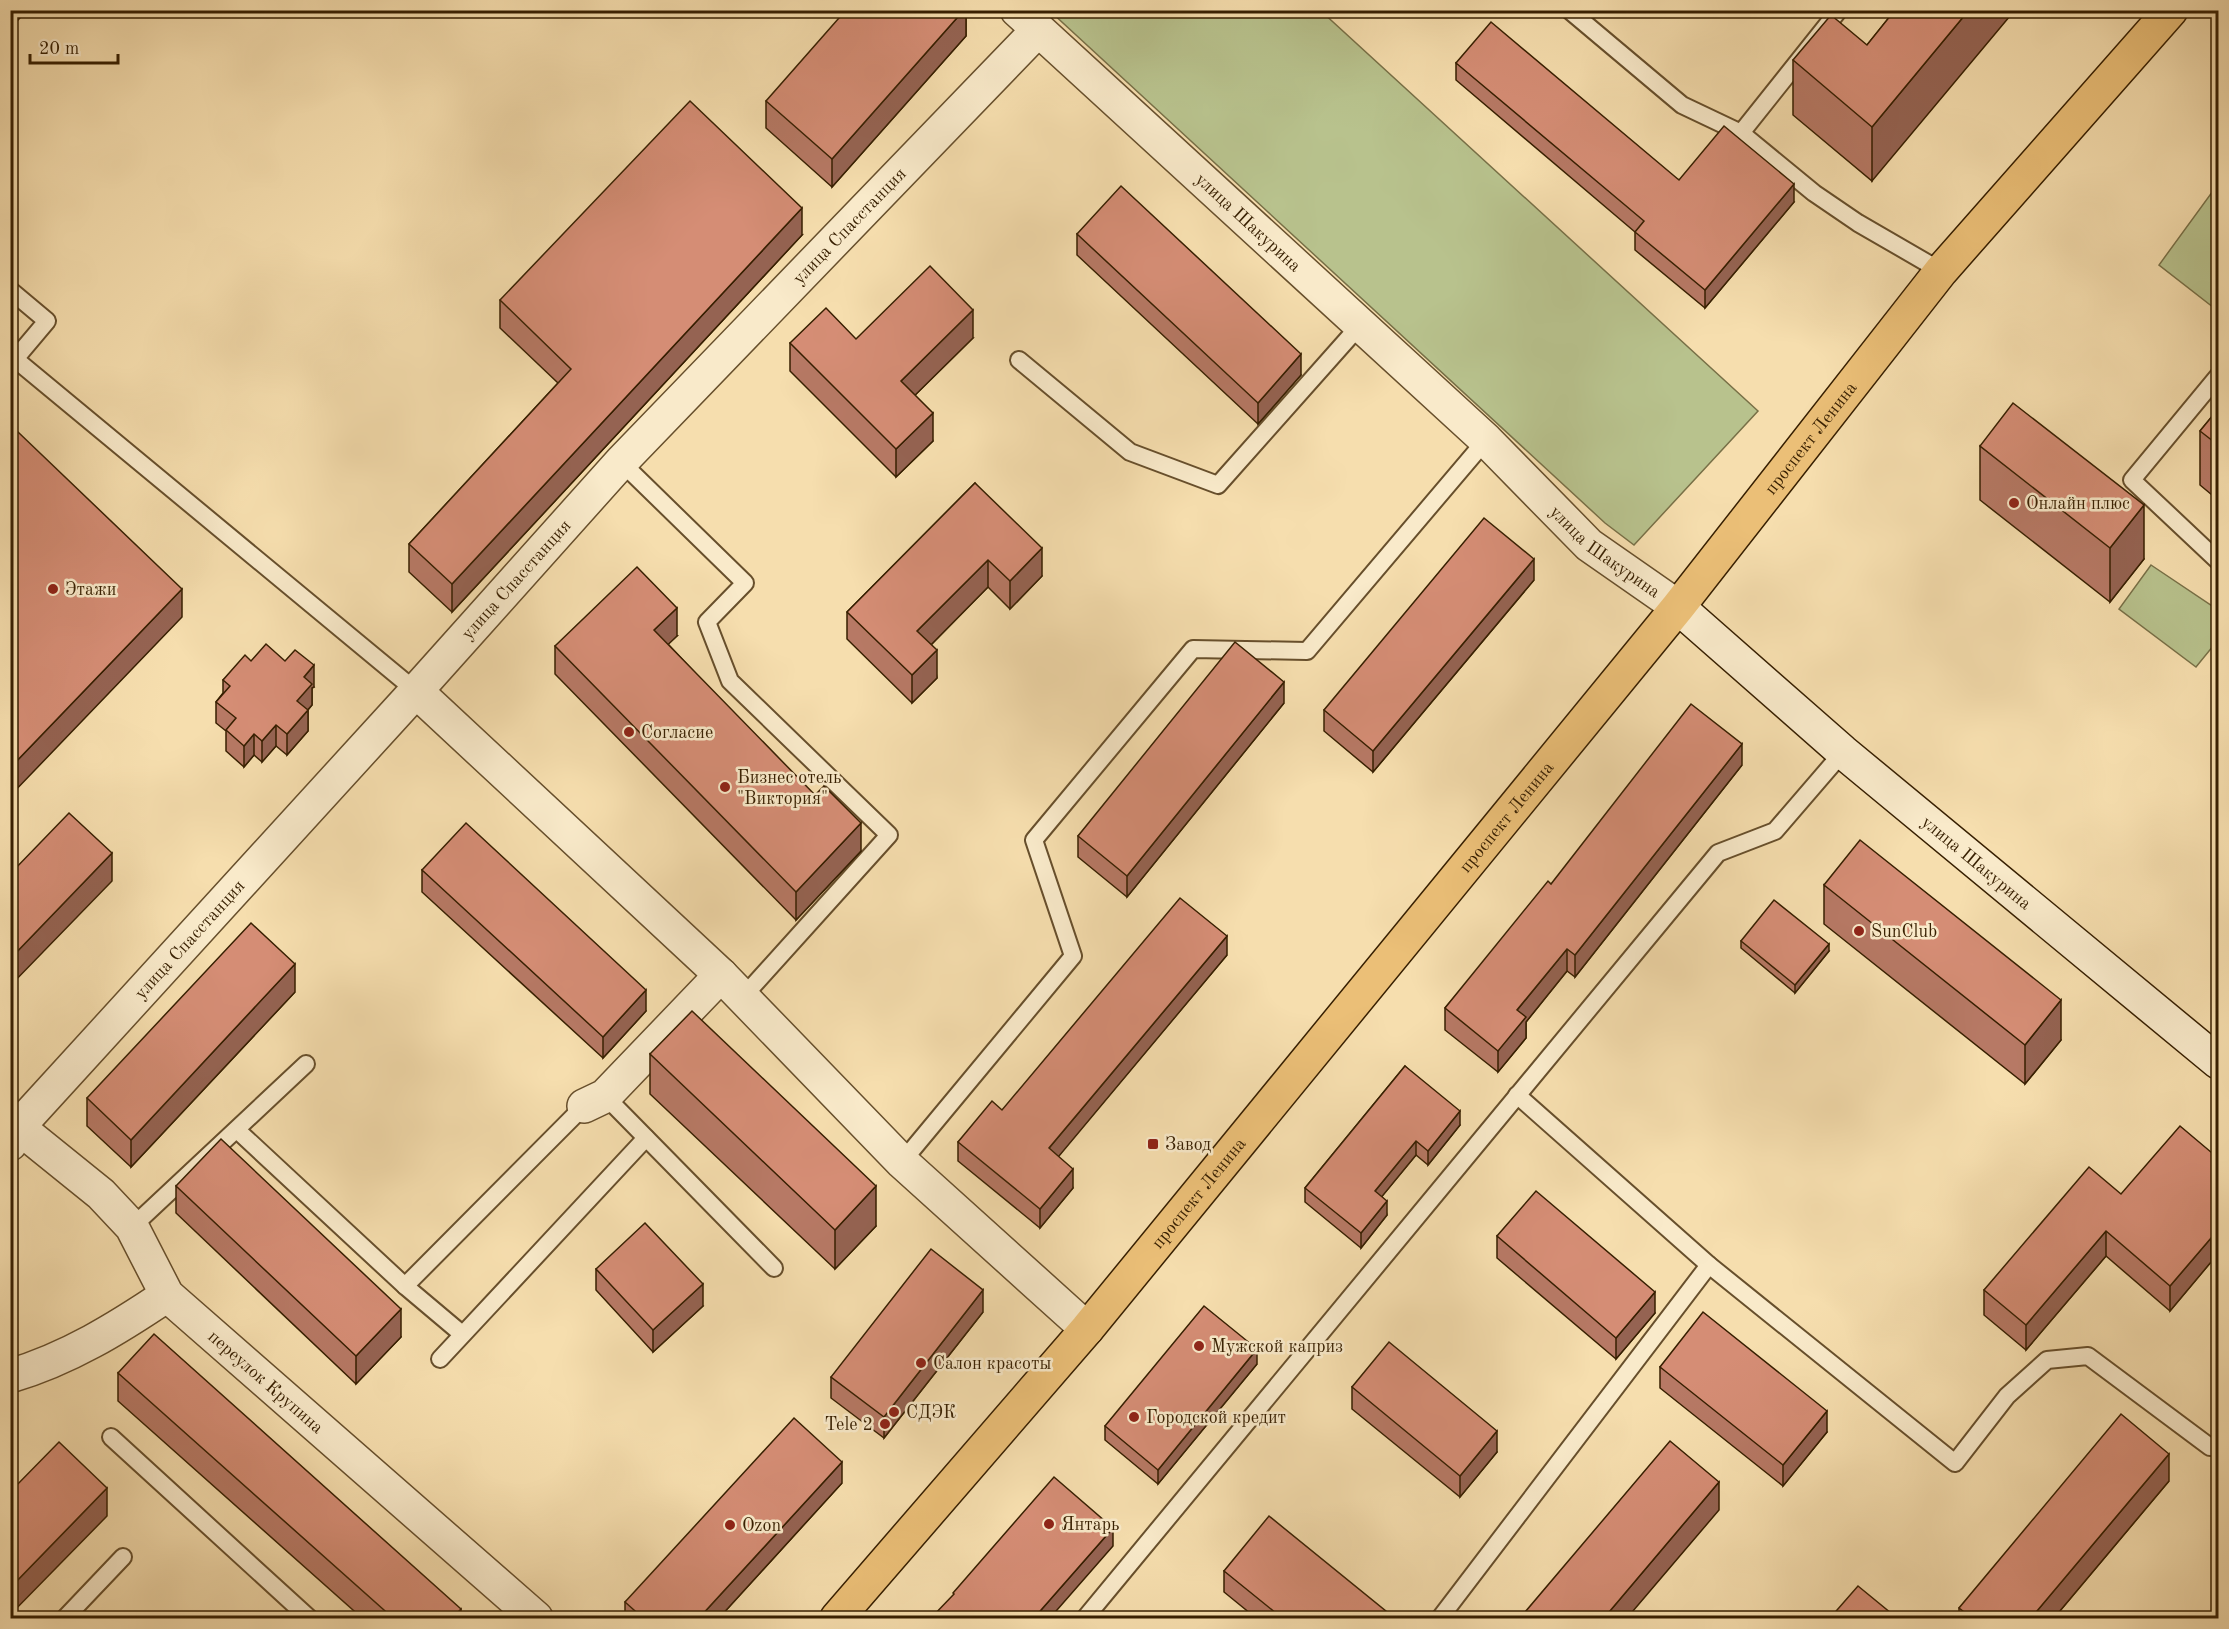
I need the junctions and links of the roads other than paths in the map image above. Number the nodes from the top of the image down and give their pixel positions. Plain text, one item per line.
1 (1569, 10) edge
2 (1839, 10) edge
3 (2171, 10) edge
4 (1028, 20) edge
5 (1741, 133) junction
6 (1941, 271) junction
7 (10, 290) edge
8 (1361, 324) junction
9 (1019, 360) dead end
10 (13, 361) edge
11 (2218, 376) edge
12 (1486, 440) junction
13 (621, 462) junction
14 (2218, 561) edge
15 (1678, 607) junction
16 (416, 691) junction
17 (1843, 752) junction
18 (731, 986) junction
19 (2214, 1051) edge
20 (306, 1064) dead end
21 (1517, 1095) junction
22 (594, 1101) junction
23 (237, 1130) junction
24 (14, 1135) edge
25 (646, 1138) junction
26 (902, 1162) junction
27 (132, 1227) junction
28 (1709, 1265) junction
29 (774, 1268) dead end
30 (405, 1286) junction
31 (167, 1295) junction
32 (1087, 1329) junction
33 (462, 1334) junction
34 (440, 1359) dead end
35 (10, 1376) edge
36 (111, 1437) dead end
37 (2218, 1447) edge
38 (123, 1557) dead end
39 (527, 1616) edge
40 (65, 1618) edge
41 (309, 1618) edge
42 (837, 1618) edge
43 (1085, 1618) edge
44 (1440, 1618) edge

1 - 5 lane
2 - 5 lane
3 - 6 main road, проспект Ленина
4 - 8 street, улица Шакурина
4 - 13 street, улица Спасстанция
5 - 6 lane
6 - 15 main road, проспект Ленина
7 - 10 lane
8 - 9 lane
8 - 12 street, улица Шакурина
10 - 16 lane
11 - 14 lane
12 - 15 street, улица Шакурина
12 - 26 lane
13 - 16 street, улица Спасстанция
13 - 18 lane
15 - 17 street, улица Шакурина
15 - 32 main road, проспект Ленина
16 - 18 street
16 - 24 street, улица Спасстанция
17 - 19 street, улица Шакурина
17 - 21 lane
18 - 22 street
18 - 26 street
20 - 23 lane
21 - 28 lane
21 - 43 lane
22 - 25 lane
22 - 30 lane
23 - 27 lane
23 - 30 lane
24 - 27 street, переулок Крупина
25 - 29 lane
25 - 33 lane
26 - 32 street
27 - 31 street, переулок Крупина
28 - 37 lane
28 - 44 lane
30 - 33 lane
31 - 35 street
31 - 39 street, переулок Крупина
32 - 42 main road, проспект Ленина
33 - 34 lane
36 - 41 lane
38 - 40 lane

